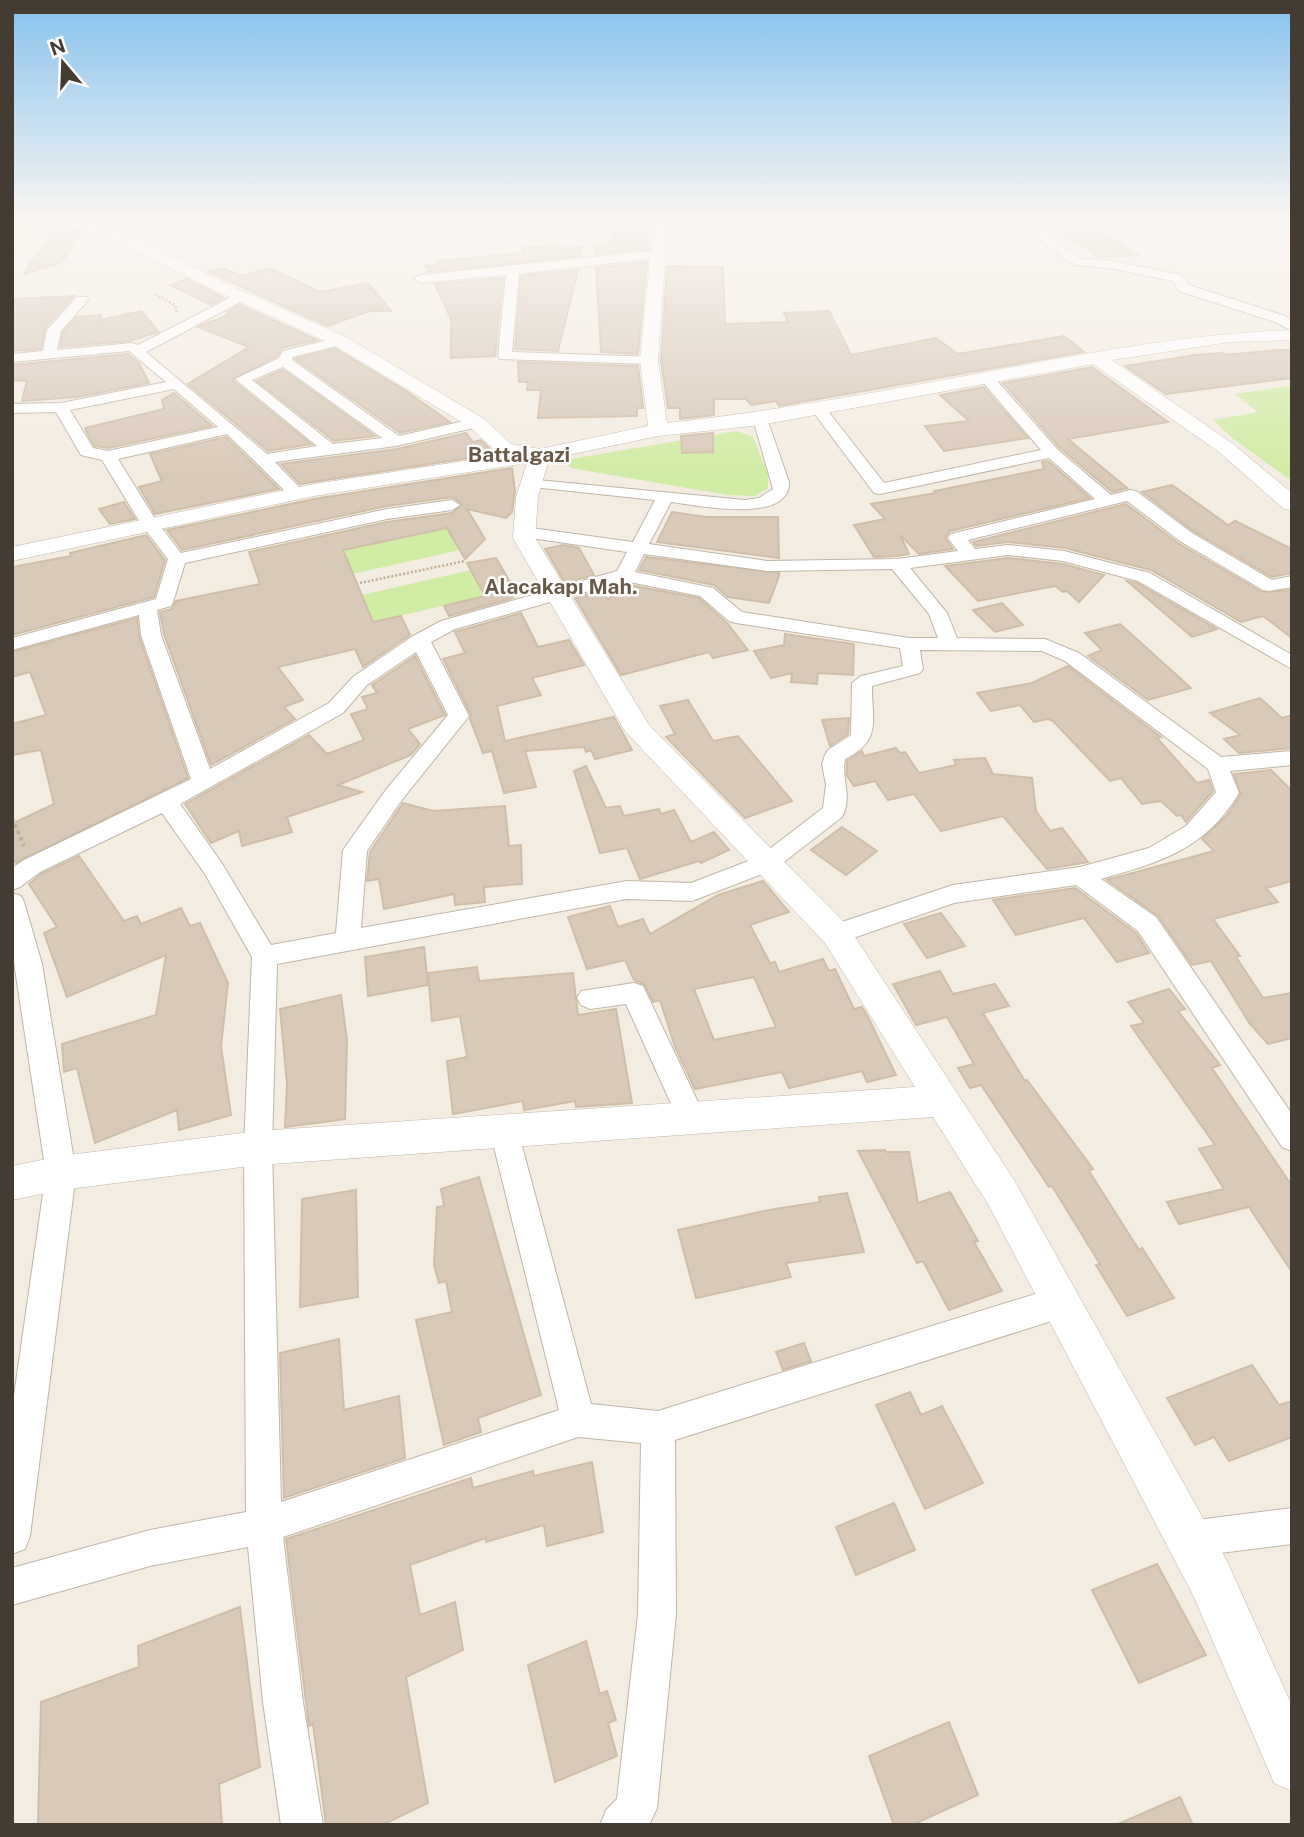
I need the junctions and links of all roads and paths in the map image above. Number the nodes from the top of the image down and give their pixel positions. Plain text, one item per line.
1 (78, 305) edge
2 (175, 305) edge
3 (224, 305) edge
4 (260, 305) edge
5 (510, 305) edge
6 (655, 305) edge
7 (1236, 305) edge
8 (181, 327) junction
9 (1292, 327) edge
10 (1292, 335) edge
11 (340, 341) junction
12 (137, 351) junction
13 (49, 354) junction
14 (12, 358) edge
15 (1097, 358) junction
16 (649, 360) junction
17 (284, 361) junction
18 (986, 377) junction
19 (175, 384) junction
20 (61, 407) junction
21 (12, 409) edge
22 (819, 409) junction
23 (761, 419) junction
24 (477, 423) junction
25 (228, 429) junction
26 (658, 430) junction
27 (396, 441) junction
28 (330, 449) junction
29 (1052, 453) junction
30 (108, 456) junction
31 (265, 459) junction
32 (536, 468) junction
33 (297, 493) junction
34 (665, 497) junction
35 (1107, 500) junction
36 (452, 505) dead end
37 (1292, 505) edge
38 (150, 524) junction
39 (524, 532) junction
40 (638, 548) junction
41 (12, 554) edge
42 (971, 555) junction
43 (177, 559) junction
44 (465, 561) dead end
45 (897, 564) junction
46 (624, 575) junction
47 (1292, 581) edge
48 (360, 583) dead end
49 (556, 592) junction
50 (147, 607) junction
51 (420, 640) junction
52 (12, 644) edge
53 (909, 644) junction
54 (950, 646) junction
55 (1292, 663) edge
56 (1292, 758) edge
57 (1217, 765) junction
58 (203, 781) junction
59 (166, 802) junction
60 (12, 818) edge
61 (767, 863) junction
62 (32, 866) junction
63 (1080, 876) junction
64 (12, 881) edge
65 (12, 902) edge
66 (836, 934) junction
67 (348, 940) junction
68 (265, 956) junction
69 (590, 998) dead end
70 (943, 1101) junction
71 (692, 1119) junction
72 (504, 1131) junction
73 (1292, 1138) edge
74 (258, 1148) junction
75 (61, 1172) junction
76 (12, 1183) edge
77 (1061, 1302) junction
78 (579, 1420) junction
79 (658, 1428) junction
80 (264, 1526) junction
81 (1292, 1526) edge
82 (12, 1536) edge
83 (1189, 1539) junction
84 (12, 1587) edge
85 (1292, 1765) edge
86 (302, 1825) edge
87 (621, 1825) edge

1 - 13 street
2 - 8 path
3 - 8 street
4 - 11 street
5 - 16 street
6 - 16 street
7 - 9 street
8 - 12 street
10 - 15 street
11 - 17 street
11 - 24 street
12 - 13 street
12 - 19 street
13 - 14 street
15 - 18 street
15 - 37 street
16 - 26 street
17 - 27 street
17 - 28 street
18 - 22 street
18 - 29 street
19 - 20 street
19 - 25 street
20 - 21 street
20 - 30 street
22 - 23 street
22 - 29 street
23 - 26 street
23 - 34 street
24 - 27 street
24 - 32 street
25 - 30 street
25 - 31 street
26 - 32 street
27 - 28 street
28 - 31 street
29 - 35 street
30 - 38 street
31 - 33 street
32 - 33 street
32 - 34 street
32 - 39 street
33 - 38 street
34 - 40 street
35 - 42 street
35 - 47 street
36 - 43 street
38 - 41 street
38 - 43 street
39 - 40 street
39 - 49 street
40 - 45 street
40 - 46 street
42 - 45 street
42 - 55 street
43 - 50 street
44 - 48 path
45 - 54 street
46 - 49 street
46 - 53 street
49 - 51 street
49 - 61 street
50 - 52 street
50 - 58 street
51 - 58 street
51 - 67 street
53 - 54 street
53 - 61 street
54 - 57 street
56 - 57 street
57 - 63 street
58 - 59 street
59 - 62 street
59 - 68 street
60 - 62 path
61 - 66 street
61 - 67 street
62 - 64 street
63 - 66 street
63 - 73 street
65 - 75 street
66 - 70 street
67 - 68 street
68 - 74 street
69 - 71 street
70 - 71 street
70 - 77 street
71 - 72 street
72 - 74 street
72 - 78 street
74 - 75 street
74 - 80 street
75 - 76 street
75 - 82 street
77 - 79 street
77 - 83 street
78 - 79 street
78 - 80 street
79 - 87 street
80 - 84 street
80 - 86 street
81 - 83 street
83 - 85 street

